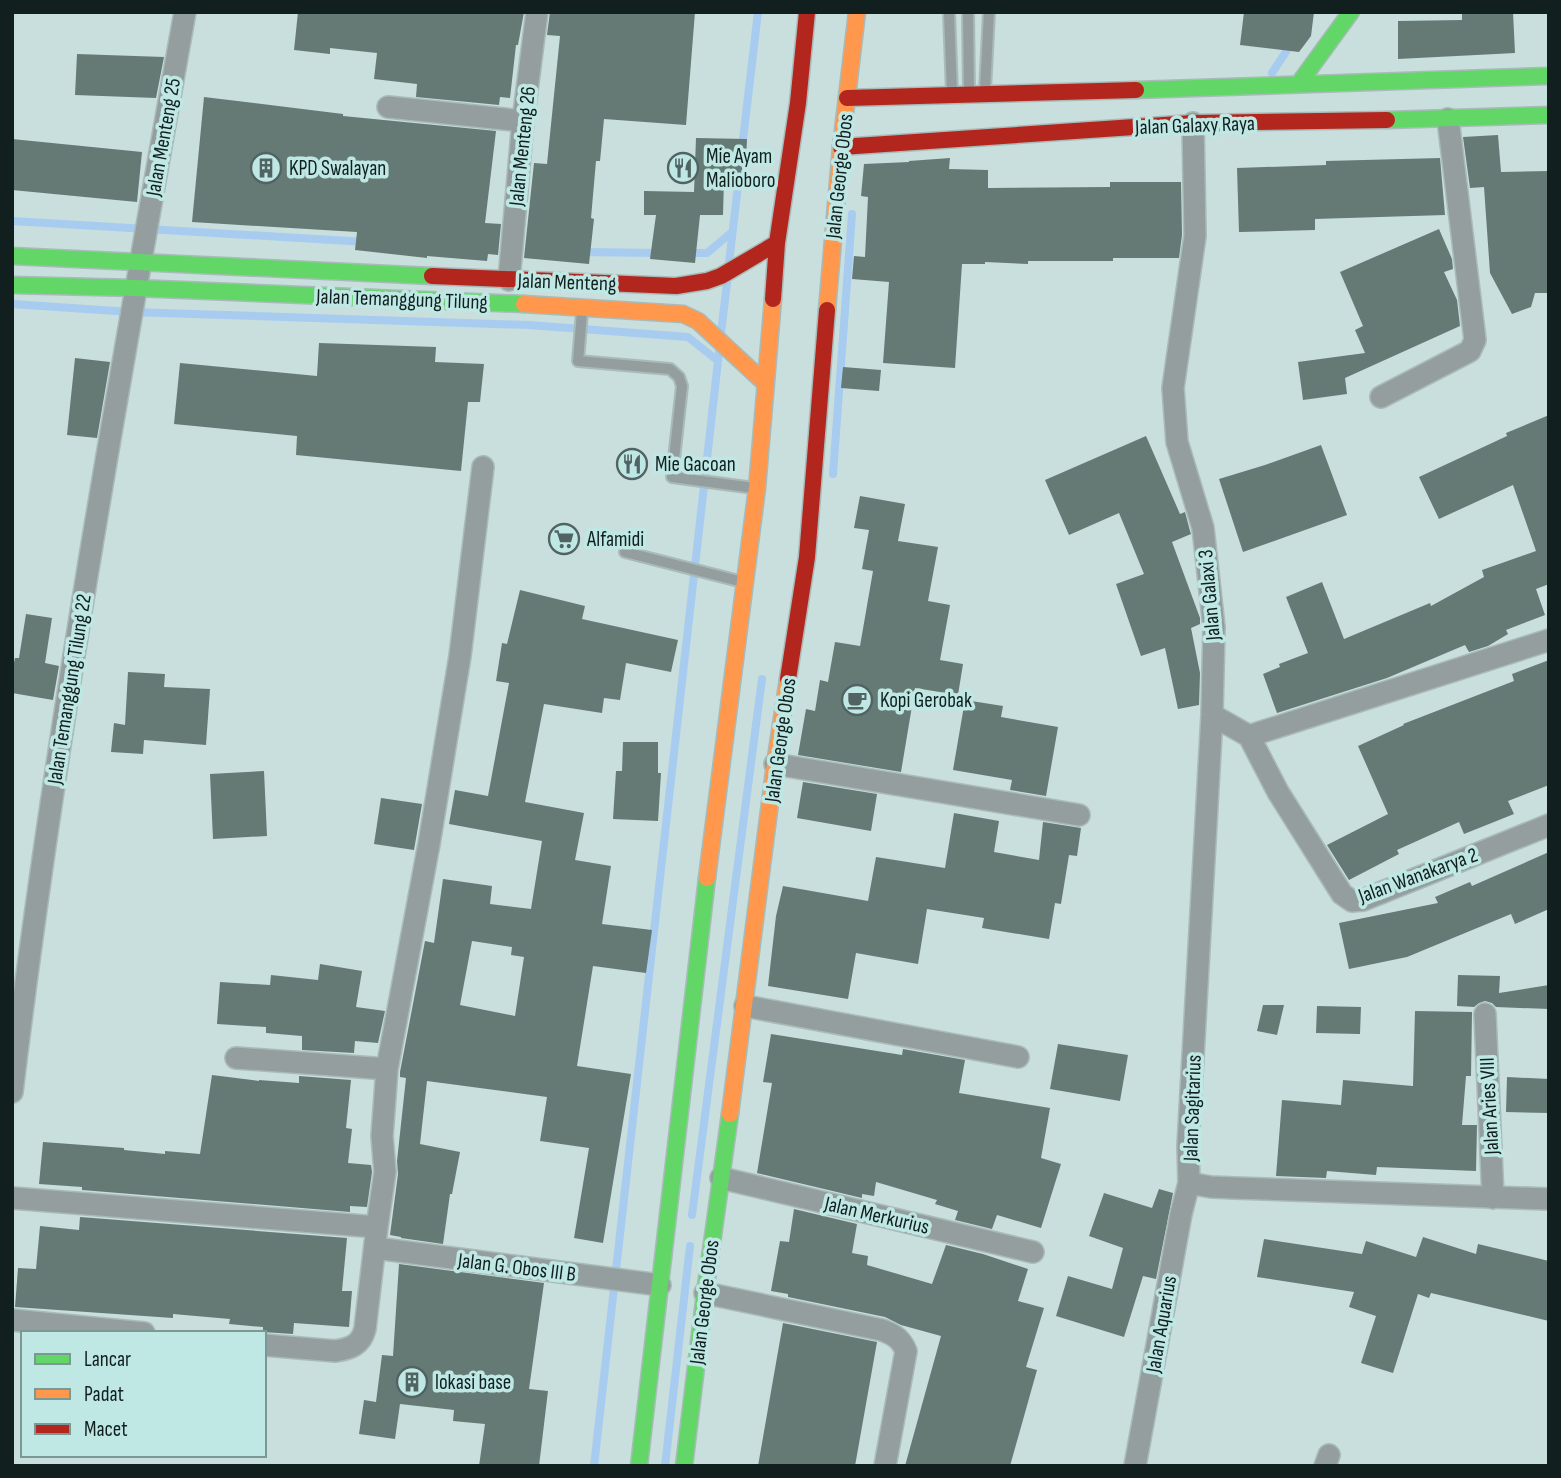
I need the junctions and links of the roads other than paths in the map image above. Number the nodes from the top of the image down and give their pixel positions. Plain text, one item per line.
1 (185, 12) edge
2 (537, 12) edge
3 (807, 12) edge
4 (857, 12) edge
5 (949, 12) edge
6 (968, 12) edge
7 (989, 12) edge
8 (1351, 12) edge
9 (1549, 76) edge
10 (1300, 82) junction
11 (977, 95) junction
12 (952, 96) junction
13 (847, 99) junction
14 (388, 107) dead end
15 (1549, 115) edge
16 (1448, 119) junction
17 (523, 121) junction
18 (1193, 123) junction
19 (841, 147) junction
20 (777, 243) junction
21 (12, 256) edge
22 (140, 261) junction
23 (509, 280) junction
24 (12, 285) edge
25 (135, 288) junction
26 (582, 308) junction
27 (766, 384) junction
28 (1381, 397) dead end
29 (483, 467) dead end
30 (757, 488) junction
31 (625, 552) dead end
32 (745, 583) junction
33 (1549, 640) edge
34 (1212, 715) junction
35 (1249, 736) junction
36 (775, 764) junction
37 (1079, 815) dead end
38 (1549, 825) edge
39 (745, 1006) junction
40 (1485, 1014) dead end
41 (1018, 1057) dead end
42 (236, 1058) dead end
43 (387, 1069) junction
44 (12, 1092) edge
45 (721, 1178) junction
46 (1189, 1183) junction
47 (12, 1198) edge
48 (1493, 1198) junction
49 (1549, 1199) edge
50 (376, 1237) junction
51 (1033, 1252) dead end
52 (660, 1285) junction
53 (705, 1293) junction
54 (12, 1320) edge
55 (124, 1331) edge
56 (266, 1345) edge
57 (639, 1466) edge
58 (684, 1466) edge
59 (885, 1466) edge
60 (1135, 1466) edge

1 - 22 street, Jalan Menteng 25
2 - 17 street, Jalan Menteng 26
3 - 20 street
4 - 13 street, Jalan George Obos
5 - 12 lane
6 - 11 lane
7 - 11 lane
8 - 10 street
9 - 10 street, Jalan Galaxy Raya
10 - 11 street, Jalan Galaxy Raya
11 - 12 street, Jalan Galaxy Raya
12 - 13 street, Jalan Galaxy Raya
13 - 19 street, Jalan George Obos
14 - 17 street
15 - 16 street, Jalan Galaxy Raya
16 - 18 street, Jalan Galaxy Raya
16 - 28 street
17 - 23 street, Jalan Menteng 26
18 - 19 street, Jalan Galaxy Raya
18 - 34 street, Jalan Galaxi 3
19 - 36 street, Jalan George Obos
20 - 23 street, Jalan Menteng
20 - 27 street
21 - 22 street, Jalan Menteng
22 - 23 street, Jalan Menteng
22 - 25 street, Jalan Menteng 25
24 - 25 street, Jalan Temanggung Tilung
25 - 26 street, Jalan Temanggung Tilung
25 - 44 street, Jalan Temanggung Tilung 22
26 - 27 street, Jalan Temanggung Tilung
26 - 30 lane
27 - 30 street
29 - 43 street
30 - 32 street
31 - 32 lane
32 - 52 street
33 - 35 street
34 - 35 street
34 - 46 street, Jalan Sagitarius
35 - 38 street, Jalan Wanakarya 2
36 - 37 street
36 - 39 street, Jalan George Obos
39 - 41 street
39 - 45 street, Jalan George Obos
40 - 48 street, Jalan Aries VIII
42 - 43 street
43 - 50 street
45 - 51 street, Jalan Merkurius
45 - 53 street, Jalan George Obos
46 - 48 street, Jalan Sagitarius
46 - 60 street, Jalan Aquarius
47 - 50 street, Jalan G. Obos III B
48 - 49 street, Jalan Sagitarius
50 - 52 street, Jalan G. Obos III B
50 - 56 street
52 - 57 street
53 - 58 street, Jalan George Obos
53 - 59 street
54 - 55 street

